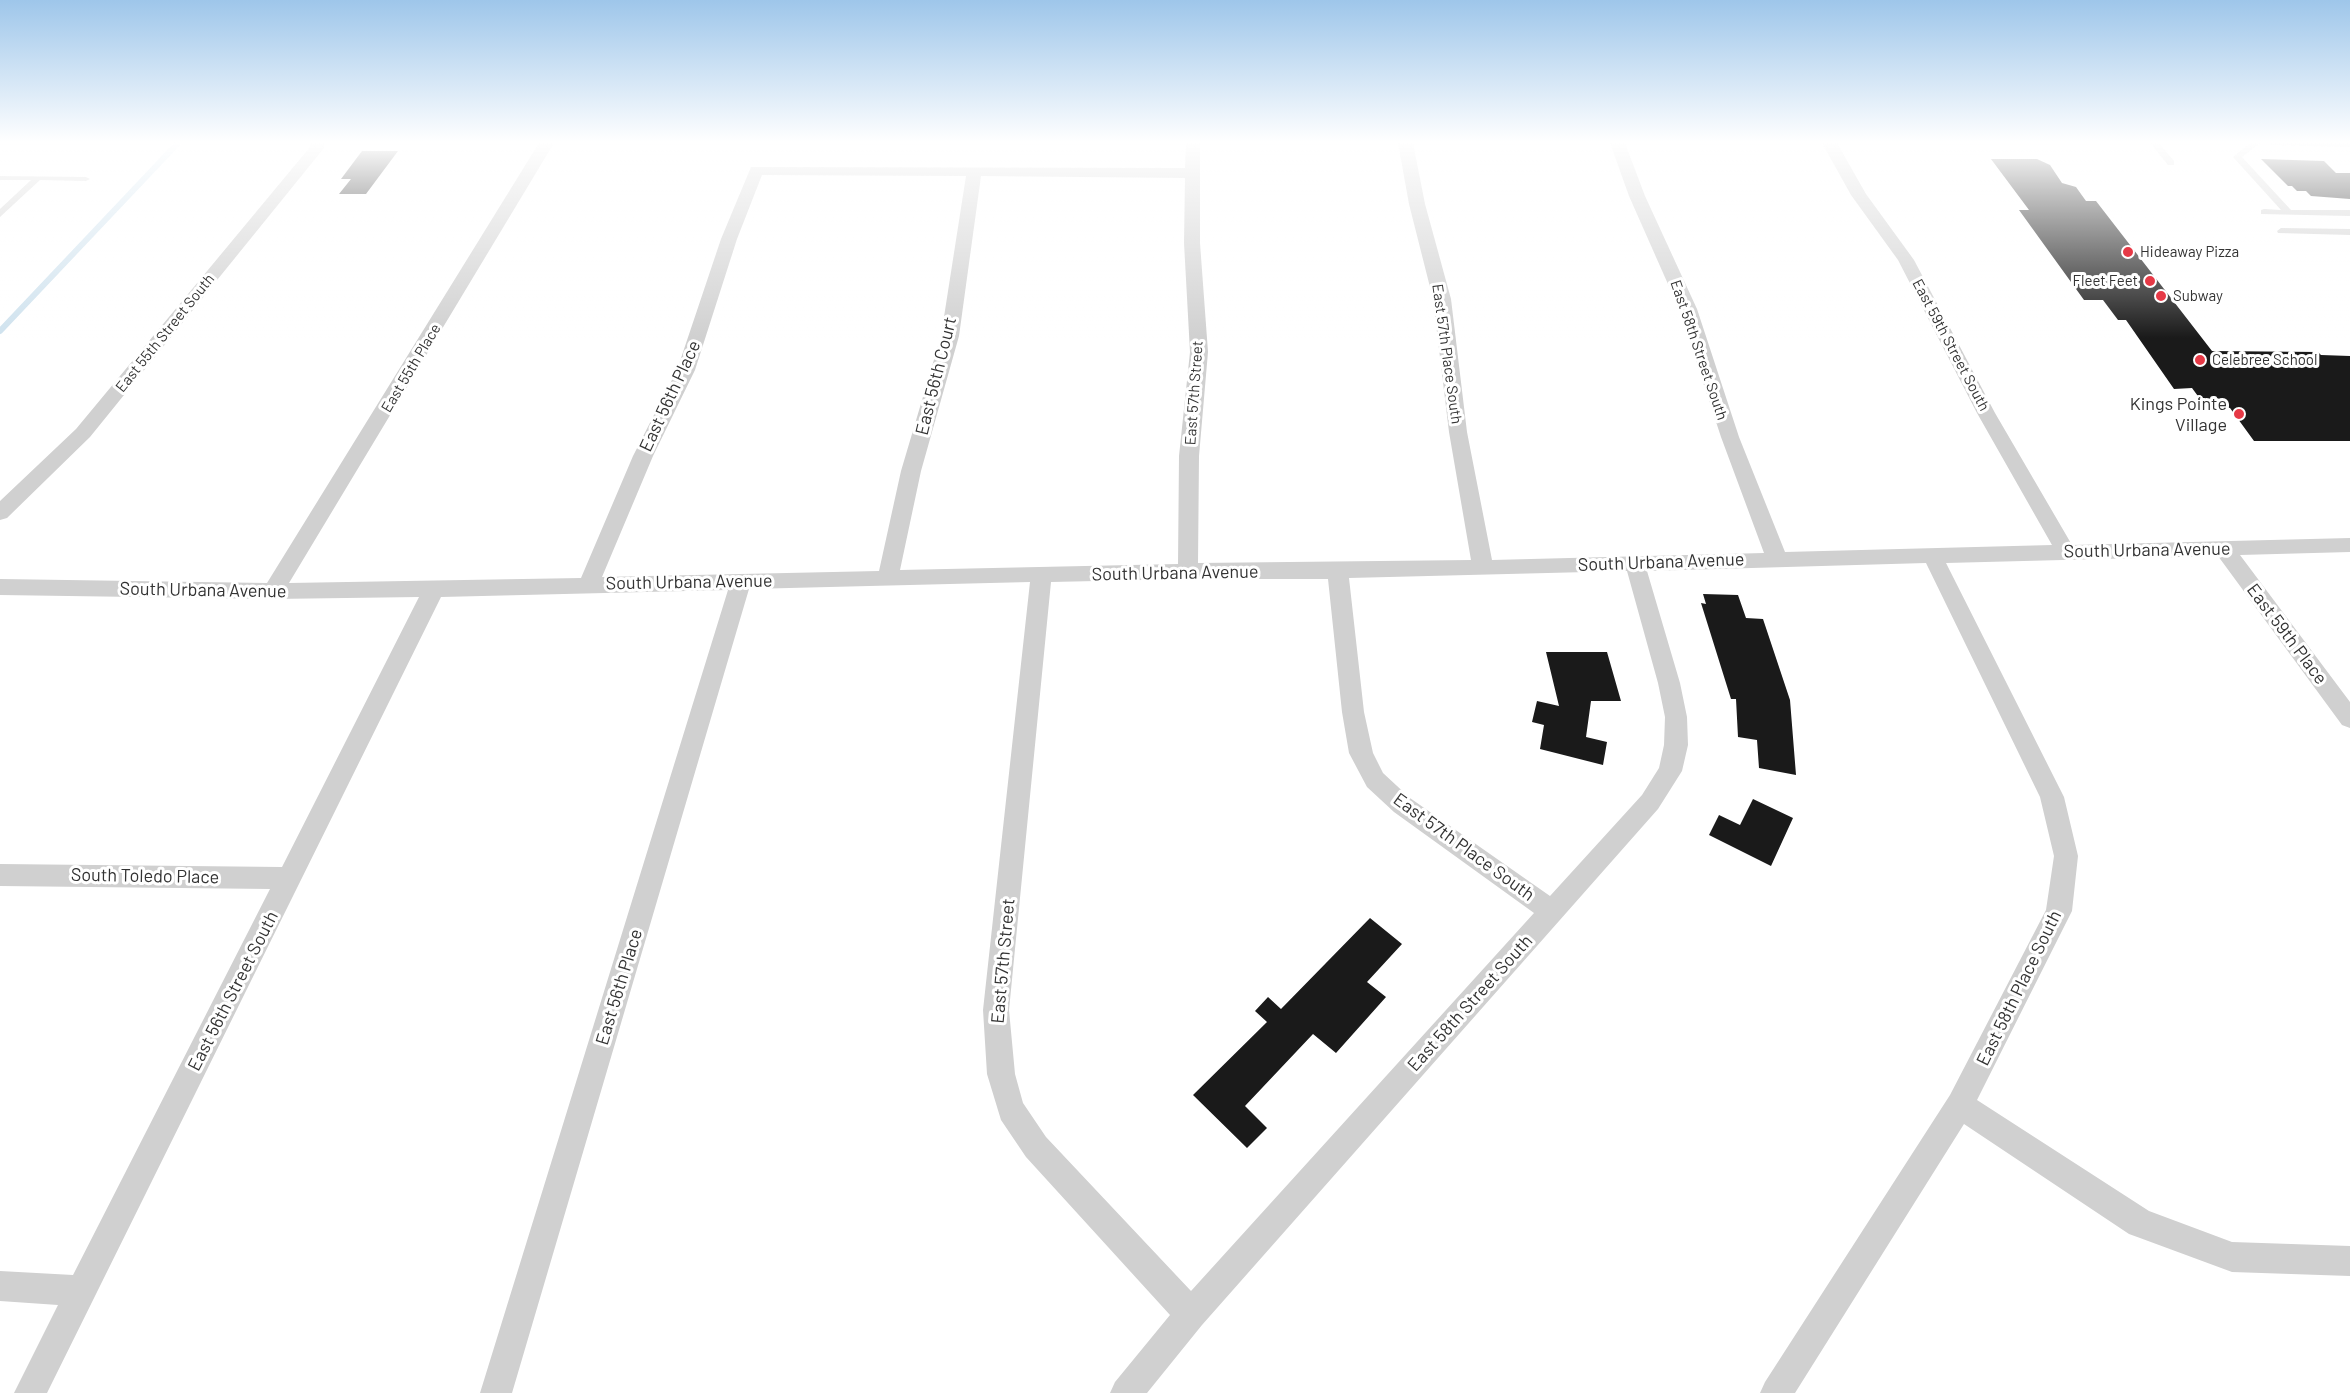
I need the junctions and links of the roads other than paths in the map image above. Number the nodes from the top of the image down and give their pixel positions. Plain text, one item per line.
1 (268, 208) edge
2 (508, 208) edge
3 (741, 208) edge
4 (969, 208) edge
5 (1192, 208) edge
6 (1418, 208) edge
7 (1642, 208) edge
8 (1868, 208) edge
9 (2284, 208) edge
10 (2264, 212) dead end
11 (2288, 212) junction
12 (2350, 213) edge
13 (2282, 231) dead end
14 (2350, 231) edge
15 (0, 513) edge
16 (2350, 545) edge
17 (2223, 548) junction
18 (2065, 551) junction
19 (1932, 555) junction
20 (1777, 559) junction
21 (1635, 564) junction
22 (1483, 567) junction
23 (1188, 571) junction
24 (1338, 571) junction
25 (1041, 575) junction
26 (888, 578) junction
27 (741, 582) junction
28 (588, 585) junction
29 (0, 587) edge
30 (434, 589) junction
31 (273, 591) junction
32 (2350, 719) edge
33 (0, 875) edge
34 (290, 878) junction
35 (1552, 912) junction
36 (1960, 1105) junction
37 (2350, 1261) edge
38 (0, 1286) edge
39 (82, 1291) junction
40 (1191, 1314) junction
41 (30, 1393) edge
42 (496, 1393) edge
43 (1126, 1393) edge
44 (1776, 1393) edge

1 - 15 street, East 55th Street South
2 - 31 street, East 55th Place
3 - 28 street, East 56th Place
4 - 26 street, East 56th Court
5 - 23 street, East 57th Street
6 - 22 street, East 57th Place South
7 - 20 street, East 58th Street South
8 - 18 street, East 59th Street South
9 - 11 lane
10 - 11 lane
11 - 12 lane
13 - 14 lane
16 - 17 street, South Urbana Avenue
17 - 18 street, South Urbana Avenue
17 - 32 street, East 59th Place
18 - 19 street, South Urbana Avenue
19 - 20 street, South Urbana Avenue
19 - 36 street, East 58th Place South
20 - 21 street, South Urbana Avenue
21 - 22 street, South Urbana Avenue
21 - 35 street, East 58th Street South
22 - 24 street, South Urbana Avenue
23 - 24 street, South Urbana Avenue
23 - 25 street, South Urbana Avenue
24 - 35 street, East 57th Place South
25 - 26 street, South Urbana Avenue
25 - 40 street, East 57th Street
26 - 27 street, South Urbana Avenue
27 - 28 street, South Urbana Avenue
27 - 42 street, East 56th Place
28 - 30 street, South Urbana Avenue
29 - 31 street, South Urbana Avenue
30 - 31 street, South Urbana Avenue
30 - 34 street, East 56th Street South
33 - 34 street, South Toledo Place
34 - 39 street, East 56th Street South
35 - 40 street, East 58th Street South
36 - 37 street
36 - 44 street, East 58th Place South
38 - 39 street
39 - 41 street, East 56th Street South
40 - 43 street, East 58th Street South

